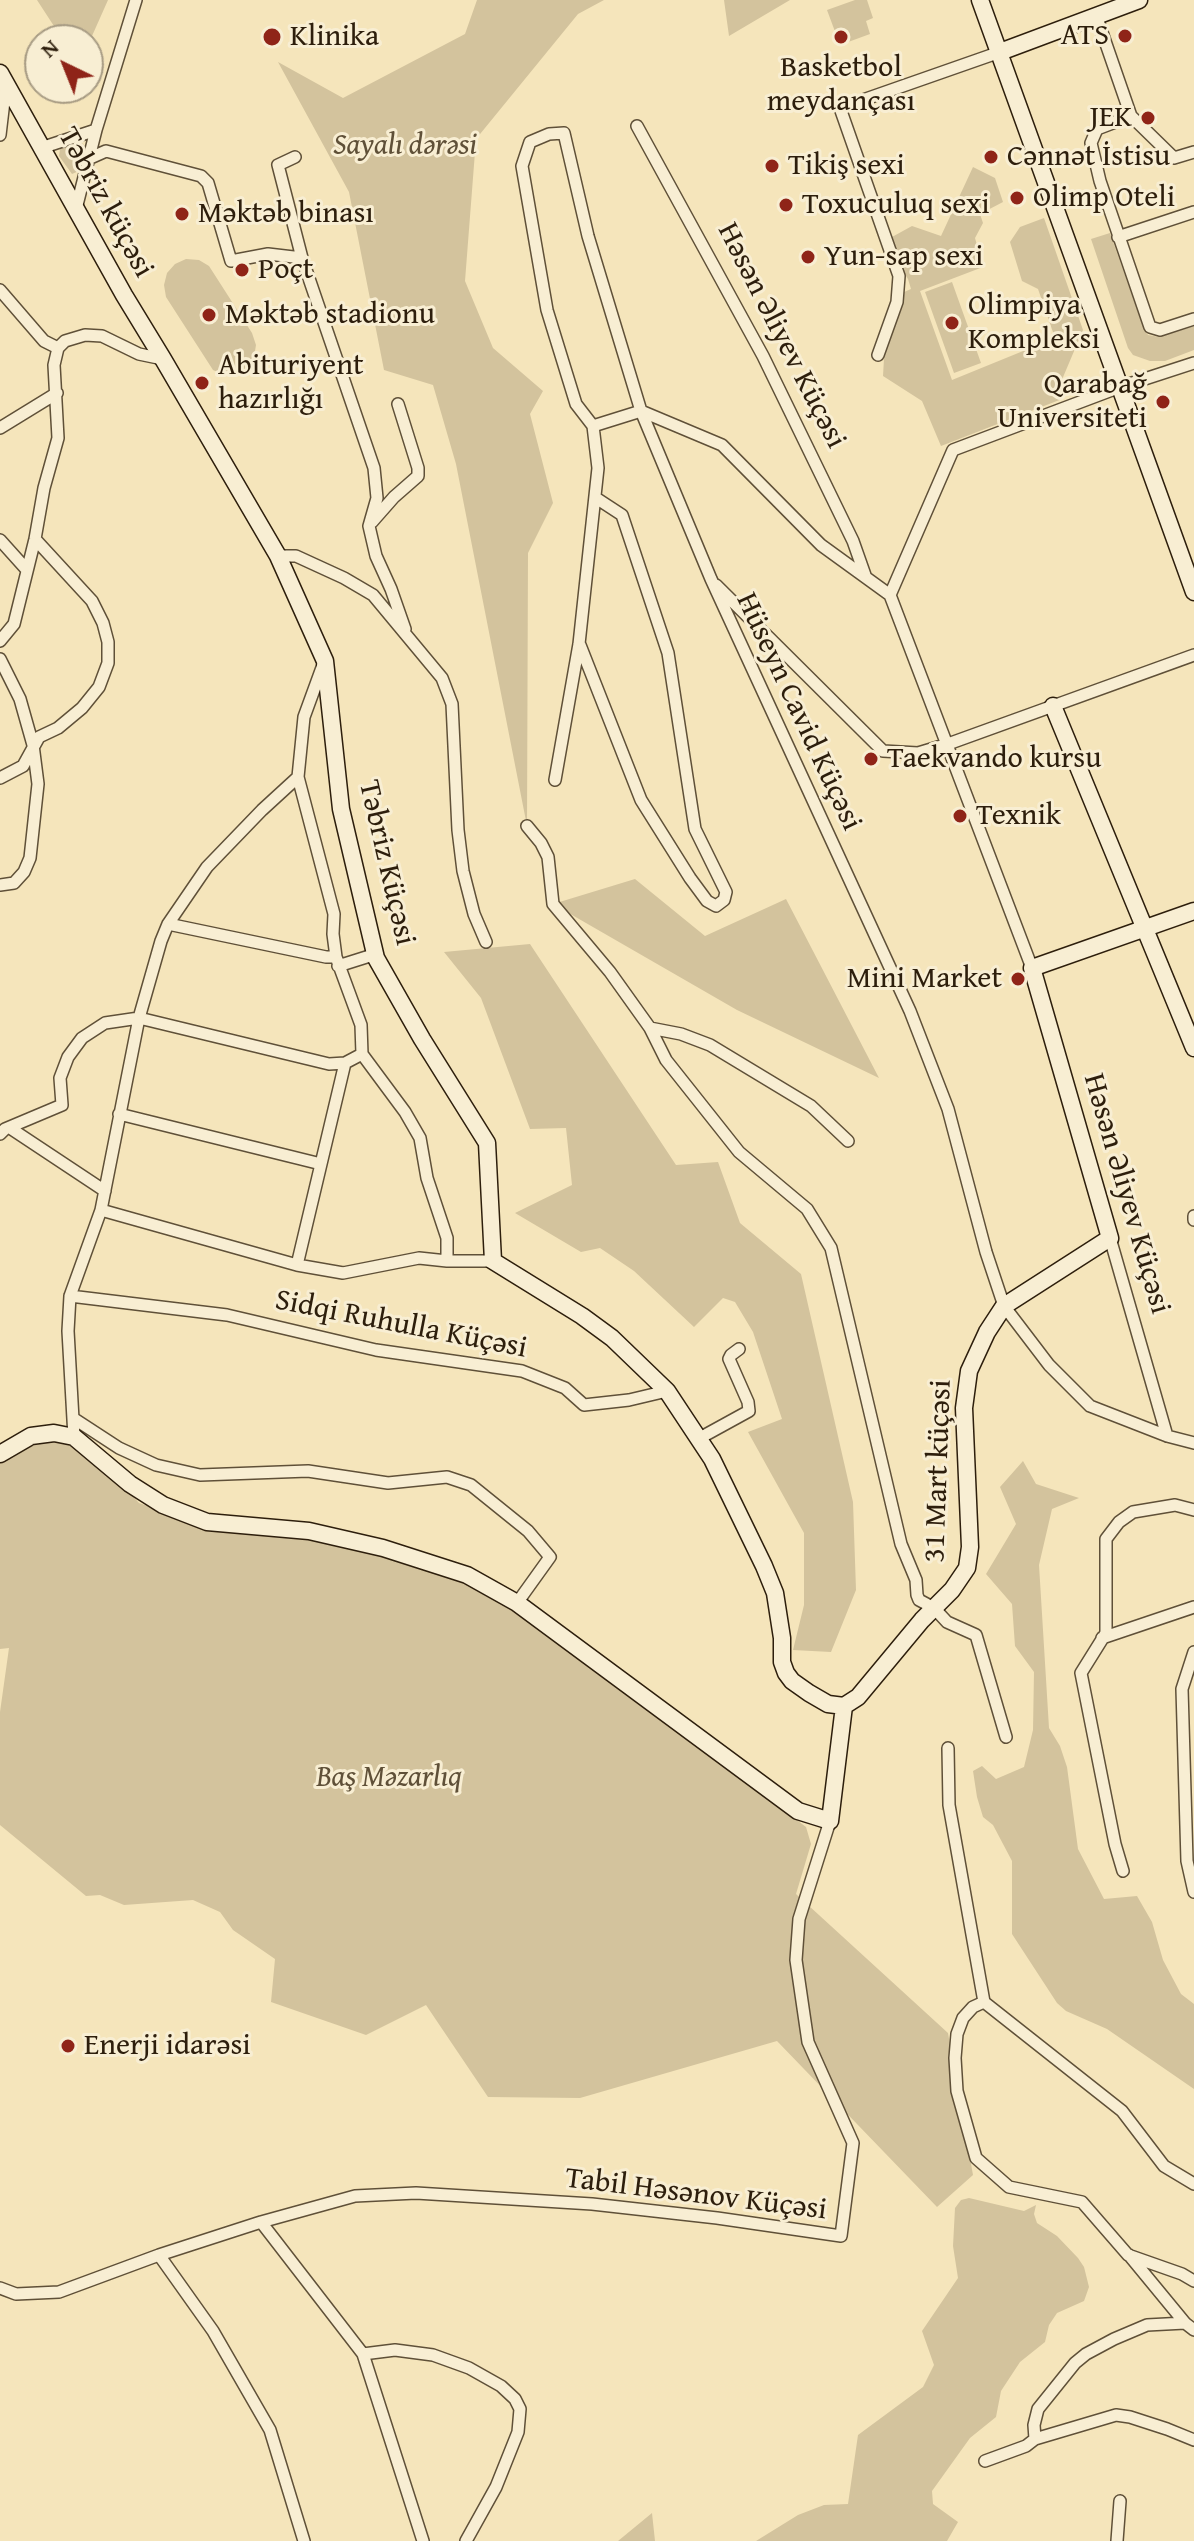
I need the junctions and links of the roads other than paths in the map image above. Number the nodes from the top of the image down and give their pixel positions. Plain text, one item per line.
1 (136, 0) edge
2 (980, 0) edge
3 (1139, 0) edge
4 (1096, 15) junction
5 (1000, 52) junction
6 (2, 81) edge
7 (1131, 116) junction
8 (637, 126) dead end
9 (96, 130) junction
10 (0, 135) edge
11 (41, 148) junction
12 (1194, 152) edge
13 (295, 157) dead end
14 (88, 159) junction
15 (75, 209) junction
16 (1194, 212) edge
17 (1118, 237) junction
18 (302, 258) junction
19 (0, 290) edge
20 (1194, 319) edge
21 (58, 348) junction
22 (878, 355) dead end
23 (163, 359) junction
24 (1194, 363) edge
25 (1120, 387) junction
26 (57, 393) junction
27 (398, 404) dead end
28 (641, 411) junction
29 (593, 426) junction
30 (0, 428) edge
31 (596, 498) junction
32 (369, 526) junction
33 (35, 539) junction
34 (0, 540) edge
35 (278, 556) junction
36 (27, 570) junction
37 (866, 576) junction
38 (711, 579) junction
39 (1194, 592) edge
40 (890, 595) junction
41 (407, 633) junction
42 (0, 641) edge
43 (579, 644) junction
44 (1194, 655) edge
45 (0, 659) edge
46 (325, 661) junction
47 (1053, 706) junction
48 (948, 744) junction
49 (33, 745) junction
50 (298, 777) junction
51 (0, 778) edge
52 (555, 780) dead end
53 (527, 826) dead end
54 (0, 885) edge
55 (1194, 911) edge
56 (168, 924) junction
57 (1144, 928) junction
58 (486, 942) dead end
59 (376, 954) junction
60 (337, 961) junction
61 (1032, 968) junction
62 (139, 1018) junction
63 (650, 1028) junction
64 (1194, 1048) edge
65 (362, 1054) junction
66 (345, 1063) junction
67 (119, 1114) junction
68 (5, 1131) edge
69 (848, 1141) dead end
70 (321, 1164) junction
71 (105, 1191) junction
72 (101, 1210) junction
73 (1110, 1238) junction
74 (447, 1261) junction
75 (493, 1261) junction
76 (297, 1265) junction
77 (70, 1296) junction
78 (1004, 1306) junction
79 (739, 1349) dead end
80 (667, 1391) junction
81 (73, 1418) junction
82 (1167, 1436) junction
83 (74, 1437) junction
84 (698, 1439) junction
85 (1194, 1443) edge
86 (0, 1454) edge
87 (1194, 1510) edge
88 (517, 1603) junction
89 (1194, 1607) edge
90 (934, 1608) junction
91 (1102, 1638) junction
92 (1194, 1652) edge
93 (844, 1706) junction
94 (1006, 1737) dead end
95 (948, 1748) dead end
96 (830, 1821) junction
97 (1190, 1821) edge
98 (1123, 1871) dead end
99 (1194, 1892) edge
100 (984, 2002) junction
101 (1194, 2184) edge
102 (261, 2222) junction
103 (159, 2255) junction
104 (1128, 2255) junction
105 (1194, 2281) edge
106 (0, 2288) edge
107 (1190, 2326) edge
108 (363, 2354) junction
109 (1035, 2439) junction
110 (1194, 2440) edge
111 (985, 2461) dead end
112 (1120, 2501) dead end
113 (304, 2541) edge
114 (423, 2541) edge
115 (466, 2541) edge
116 (1117, 2541) edge

1 - 9 street
2 - 5 street
3 - 4 street
4 - 5 street
4 - 7 street
5 - 22 street
5 - 25 street
6 - 10 street
6 - 11 street, Təbriz küçəsi
7 - 12 street
7 - 17 street
8 - 37 street, Həsən Əliyev Küçəsi
9 - 11 street
9 - 14 street
11 - 15 street, Təbriz küçəsi
13 - 18 street
14 - 15 street
14 - 18 street
15 - 23 street, Təbriz küçəsi
16 - 17 street
17 - 20 street
18 - 32 street
19 - 21 street
21 - 23 street
21 - 26 street
23 - 35 street, Təbriz Küçəsi
24 - 25 street
25 - 39 street
25 - 40 street
26 - 30 street
26 - 33 street
27 - 32 street
28 - 29 street
28 - 29 street, Hüseyn Cavid Küçəsi
28 - 37 street
28 - 38 street, Hüseyn Cavid Küçəsi
29 - 31 street
31 - 43 street
31 - 43 street
32 - 41 street
33 - 36 street
33 - 49 street
34 - 36 street
35 - 41 street
35 - 46 street, Təbriz Küçəsi
36 - 42 street
37 - 40 street
38 - 48 street
38 - 78 street, Hüseyn Cavid Küçəsi
40 - 48 street, Həsən Əliyev Küçəsi
41 - 58 street
43 - 52 street
44 - 47 street
45 - 49 street
46 - 50 street
46 - 59 street, Təbriz Küçəsi
47 - 48 street
47 - 57 street
48 - 61 street, Həsən Əliyev Küçəsi
49 - 51 street
49 - 54 street
50 - 56 street
50 - 60 street
53 - 63 street
55 - 57 street
56 - 60 street
56 - 62 street
57 - 61 street
57 - 64 street
59 - 60 street
59 - 75 street, Təbriz Küçəsi
60 - 65 street
61 - 73 street, Həsən Əliyev Küçəsi
62 - 66 street
62 - 67 street
62 - 68 street
63 - 69 street
63 - 90 street
65 - 66 street
65 - 74 street
66 - 70 street, Sidqi Ruhulla Küçəsi
67 - 70 street
67 - 71 street
68 - 71 street
70 - 76 street, Sidqi Ruhulla Küçəsi
71 - 72 street
72 - 76 street
72 - 77 street
73 - 78 street, 31 Mart küçəsi
73 - 82 street, Həsən Əliyev Küçəsi
74 - 75 street
74 - 76 street
75 - 80 street
77 - 80 street, Sidqi Ruhulla Küçəsi
77 - 81 street
78 - 82 street, Hüseyn Cavid Küçəsi
78 - 90 street, 31 Mart küçəsi
79 - 84 street
80 - 84 street
81 - 83 street
81 - 88 street
82 - 85 street
83 - 86 street
83 - 88 street
84 - 93 street
87 - 91 street
88 - 96 street
89 - 91 street
90 - 93 street, 31 Mart küçəsi
90 - 94 street
91 - 98 street
92 - 97 street
93 - 96 street
95 - 100 street
96 - 102 street, Tabil Həsənov Küçəsi
97 - 99 street
100 - 101 street
100 - 104 street
102 - 103 street, Tabil Həsənov Küçəsi
102 - 108 street
103 - 106 street, Tabil Həsənov Küçəsi
103 - 113 street
104 - 105 street
104 - 107 street
107 - 109 street
108 - 114 street
108 - 115 street
109 - 110 street
109 - 111 street
112 - 116 street

